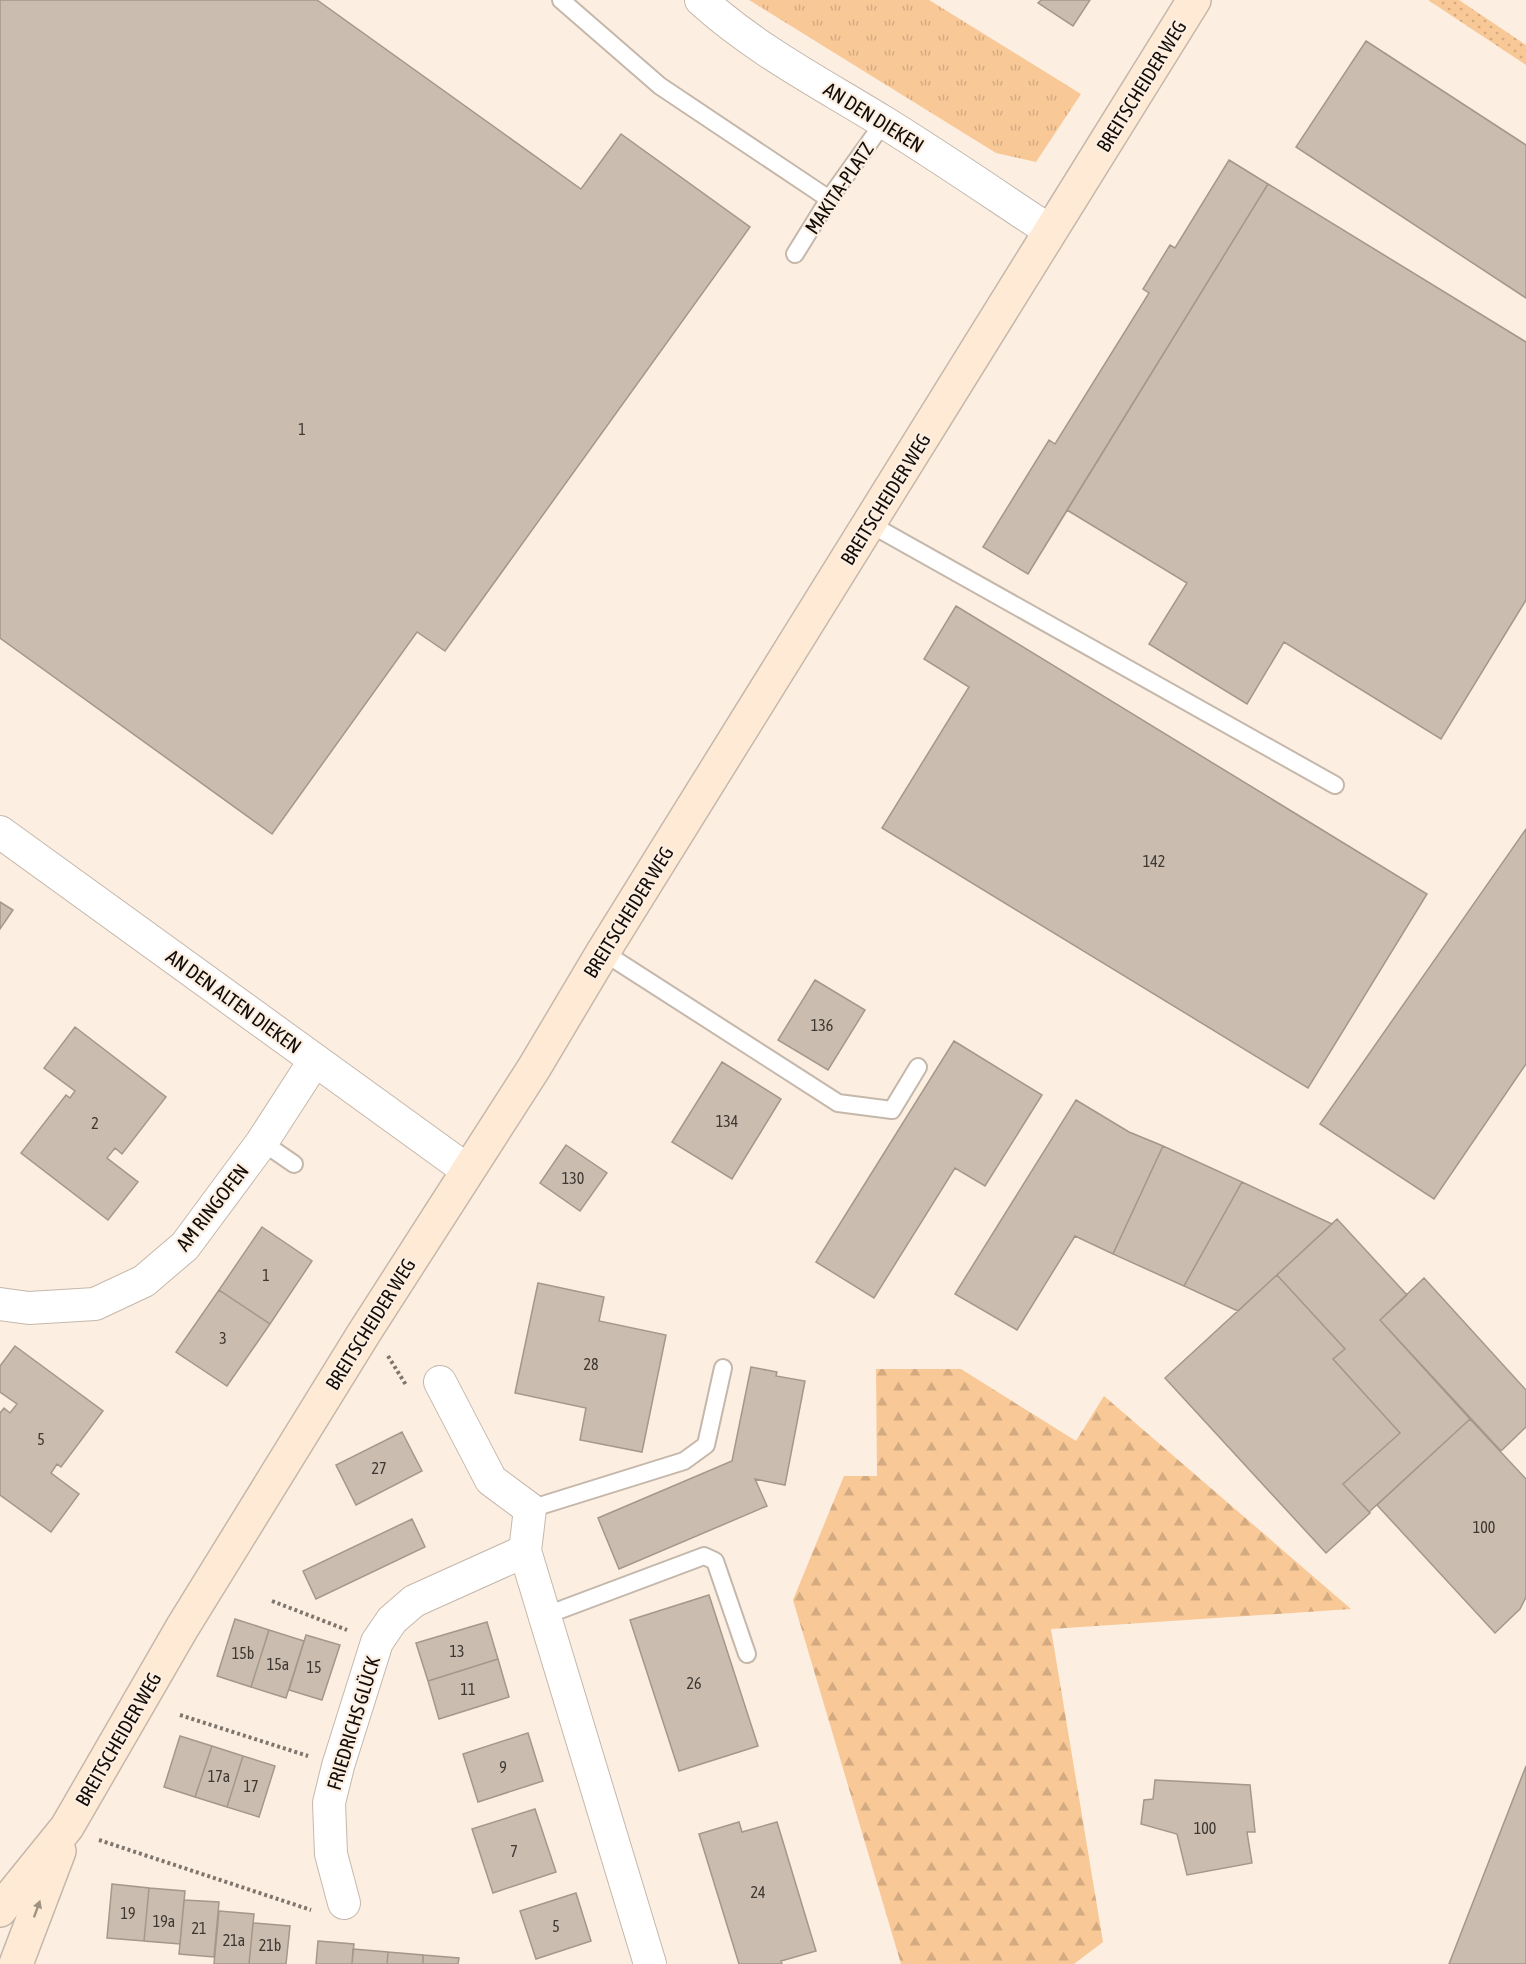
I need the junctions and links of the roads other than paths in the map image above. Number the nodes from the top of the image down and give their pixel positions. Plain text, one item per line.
1 (561, 0) edge
2 (701, 0) edge
3 (1194, 0) edge
4 (885, 122) junction
5 (829, 199) junction
6 (1050, 231) junction
7 (795, 254) dead end
8 (870, 524) junction
9 (1335, 785) dead end
10 (0, 832) edge
11 (603, 952) junction
12 (315, 1060) junction
13 (918, 1067) dead end
14 (262, 1142) junction
15 (294, 1164) dead end
16 (467, 1170) junction
17 (0, 1304) edge
18 (723, 1368) dead end
19 (440, 1382) road end
20 (530, 1509) junction
21 (525, 1551) junction
22 (544, 1616) junction
23 (747, 1654) dead end
24 (67, 1827) junction
25 (344, 1903) road end
26 (0, 1910) edge
27 (24, 1958) edge
28 (650, 1964) edge

1 - 5 lane
2 - 4 street, AN DEN DIEKEN
3 - 6 main road, BREITSCHEIDER WEG
4 - 5 lane, MAKITA-PLATZ
4 - 6 street, AN DEN DIEKEN
5 - 7 lane, MAKITA-PLATZ
6 - 8 main road, BREITSCHEIDER WEG
8 - 9 lane
8 - 11 main road, BREITSCHEIDER WEG
10 - 12 street, AN DEN ALTEN DIEKEN
11 - 13 lane
11 - 16 main road, BREITSCHEIDER WEG
12 - 14 street, AM RINGOFEN
12 - 16 street, AN DEN ALTEN DIEKEN
14 - 15 lane
14 - 17 street, AM RINGOFEN
16 - 24 main road, BREITSCHEIDER WEG
18 - 20 lane
19 - 20 street
20 - 21 street
21 - 22 street
21 - 25 street, FRIEDRICHS GLÜCK
22 - 23 lane
22 - 28 street
24 - 26 main road, BREITSCHEIDER WEG
27 -> 24 main road, BREITSCHEIDER WEG

